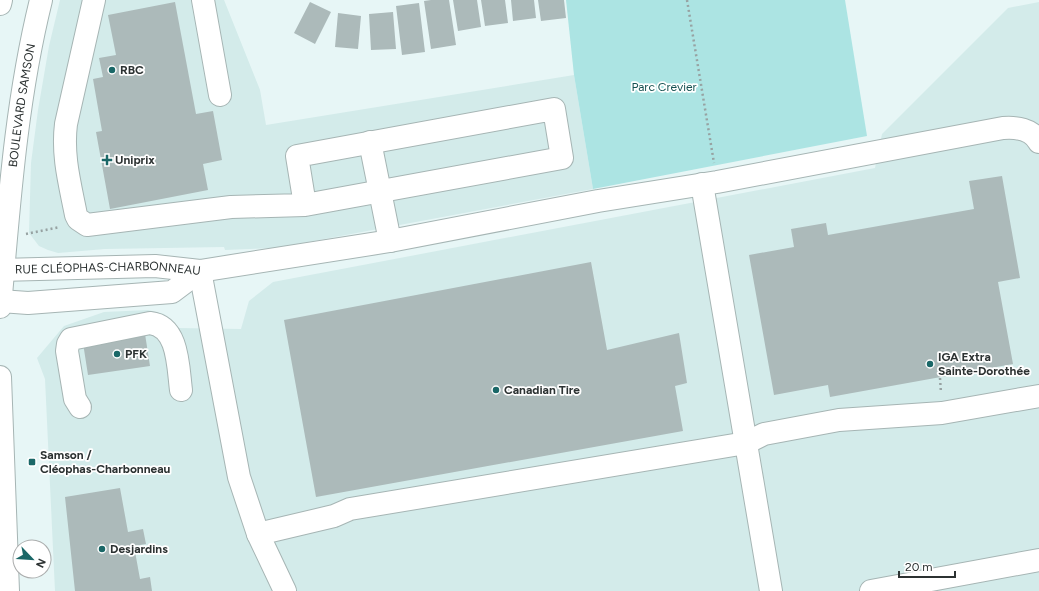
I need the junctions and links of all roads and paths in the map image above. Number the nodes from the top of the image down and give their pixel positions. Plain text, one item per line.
1 (1, 0) edge
2 (41, 0) edge
3 (94, 0) edge
4 (203, 0) edge
5 (687, 0) edge
6 (0, 4) edge
7 (220, 95) dead end
8 (370, 142) junction
9 (1039, 142) edge
10 (714, 166) dead end
11 (702, 184) junction
12 (380, 192) junction
13 (304, 205) junction
14 (61, 226) dead end
15 (26, 234) dead end
16 (390, 241) junction
17 (2, 270) edge
18 (200, 271) junction
19 (0, 301) edge
20 (0, 308) edge
21 (0, 378) edge
22 (940, 378) dead end
23 (182, 390) dead end
24 (1039, 396) edge
25 (942, 400) dead end
26 (80, 407) dead end
27 (746, 443) junction
28 (258, 534) junction
29 (1039, 560) edge
30 (8, 591) edge
31 (285, 591) edge
32 (771, 591) edge
33 (871, 591) edge

1 - 6 street
2 - 17 street, BOULEVARD SAMSON
3 - 13 street
4 - 7 street
5 - 10 path
8 - 12 street
8 - 12 street
8 - 13 street
9 - 11 street
11 - 16 street
11 - 27 street
12 - 13 street
12 - 16 street
14 - 15 path
16 - 18 street
17 - 18 street, RUE CLÉOPHAS-CHARBONNEAU
17 - 19 street, BOULEVARD SAMSON
18 - 19 street, RUE CLÉOPHAS-CHARBONNEAU
18 - 28 street
19 - 20 street, BOULEVARD SAMSON
21 - 30 street
22 - 25 path
23 - 26 street
24 - 27 street
27 - 28 street
27 - 32 street
28 - 31 street
29 - 33 street

